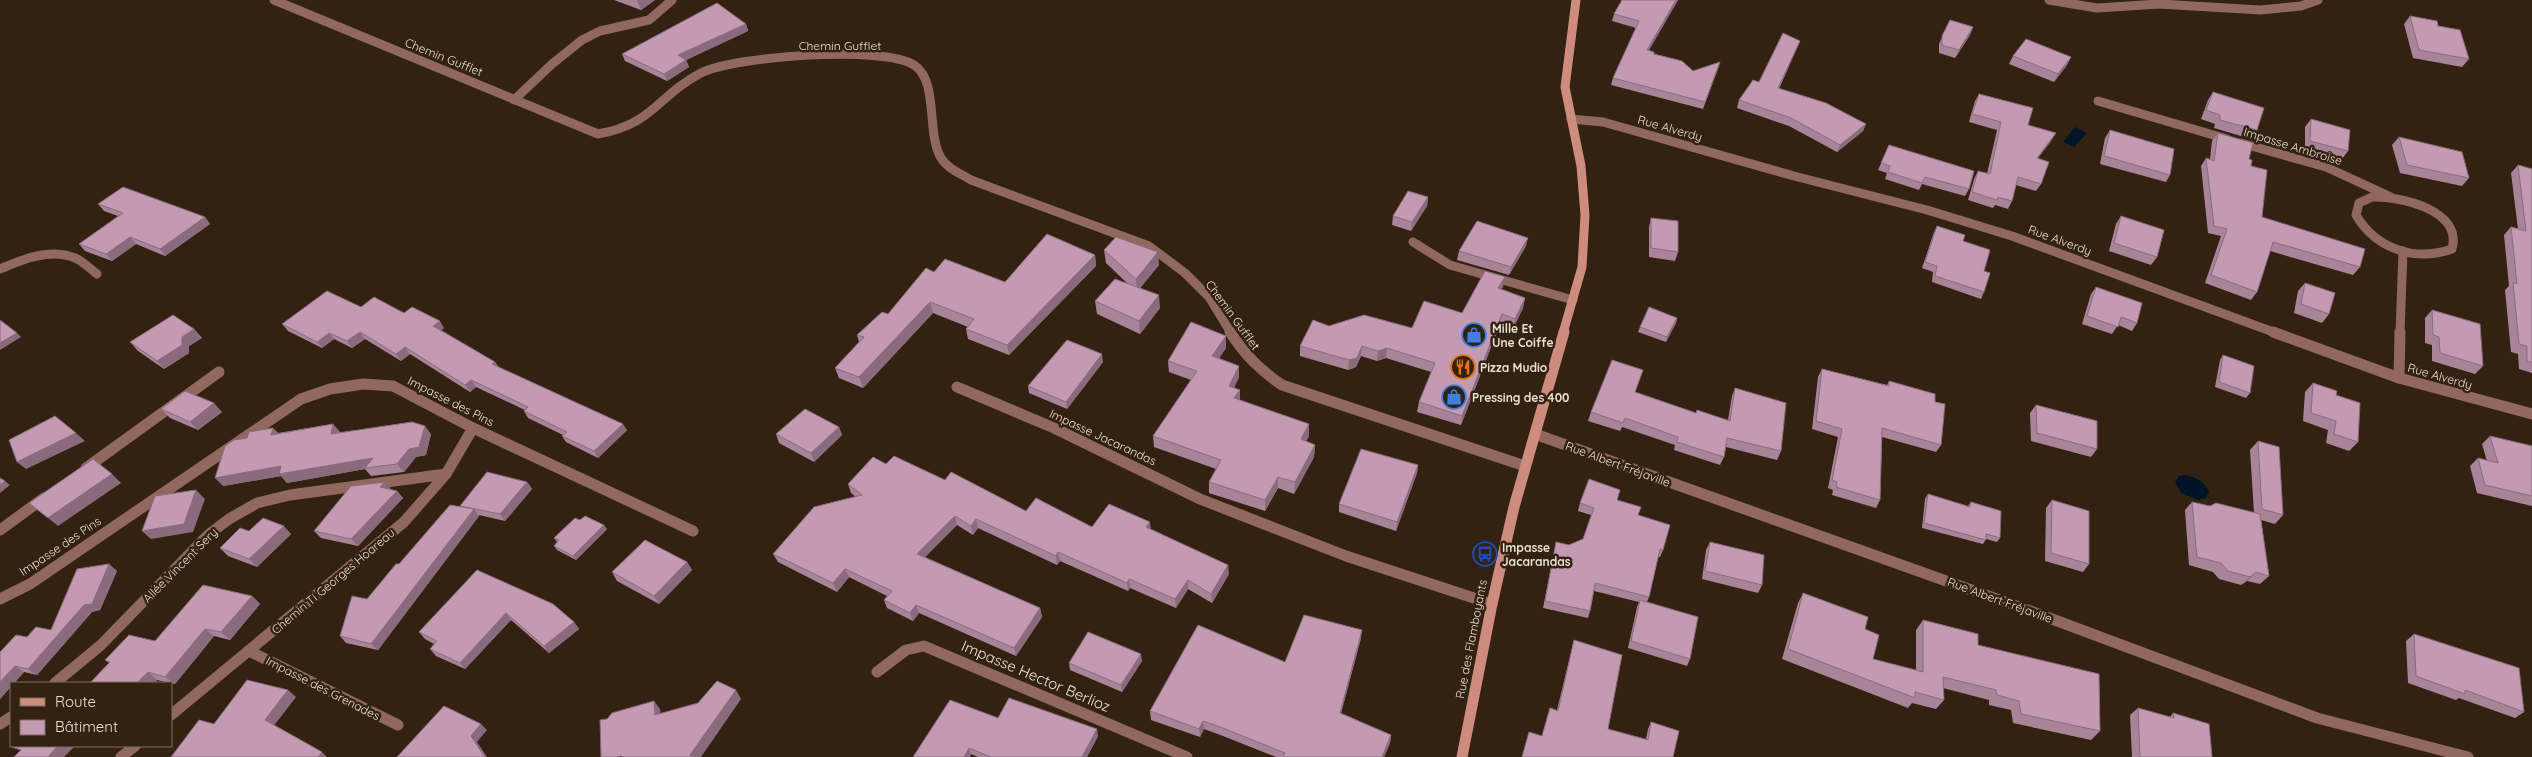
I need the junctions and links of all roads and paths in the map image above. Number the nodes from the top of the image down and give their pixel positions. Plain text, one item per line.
1 (274, 0) edge
2 (672, 0) edge
3 (1576, 0) edge
4 (2049, 0) edge
5 (2318, 0) edge
6 (514, 100) junction
7 (2098, 102) dead end
8 (1571, 119) junction
9 (2391, 197) junction
10 (1413, 242) dead end
11 (2403, 251) junction
12 (0, 269) edge
13 (97, 274) dead end
14 (1573, 300) junction
15 (219, 372) dead end
16 (2399, 378) junction
17 (957, 387) dead end
18 (2532, 414) edge
19 (473, 428) junction
20 (1534, 434) junction
21 (1526, 466) junction
22 (78, 473) edge
23 (446, 474) junction
24 (55, 490) edge
25 (0, 530) edge
26 (693, 531) dead end
27 (0, 599) edge
28 (1492, 604) junction
29 (249, 651) junction
30 (877, 672) dead end
31 (56, 682) edge
32 (172, 714) edge
33 (398, 725) dead end
34 (134, 747) edge
35 (121, 757) edge
36 (1187, 757) edge
37 (1462, 757) edge
38 (2468, 757) edge

1 - 6 street, Chemin Gufflet
2 - 6 street
3 - 8 main road, Rue des Flamboyants
4 - 5 street
6 - 21 street, Chemin Gufflet
7 - 9 street, Impasse Ambroise
8 - 14 main road, Rue des Flamboyants
8 - 16 street, Rue Alverdy
9 - 11 street, Impasse Ambroise
9 - 11 street, Impasse Ambroise
10 - 14 street
11 - 16 street
12 - 13 street
14 - 20 main road, Rue des Flamboyants
15 - 22 street
16 - 18 street, Rue Alverdy
17 - 28 street, Impasse Jacarandas
19 - 23 street, Chemin Ti Georges Hoareau
19 - 26 street, Impasse des Pins
19 - 27 street, Impasse des Pins
20 - 21 main road, Rue des Flamboyants
20 - 38 street, Rue Albert Fréjaville
21 - 28 main road, Rue des Flamboyants
23 - 29 street, Chemin Ti Georges Hoareau
23 - 31 street, Allée Vincent Sery
24 - 25 street
28 - 37 main road, Rue des Flamboyants
29 - 32 street, Chemin Ti Georges Hoareau
29 - 33 street, Impasse des Grenades
30 - 36 street, Impasse Hector Berlioz
34 - 35 street

